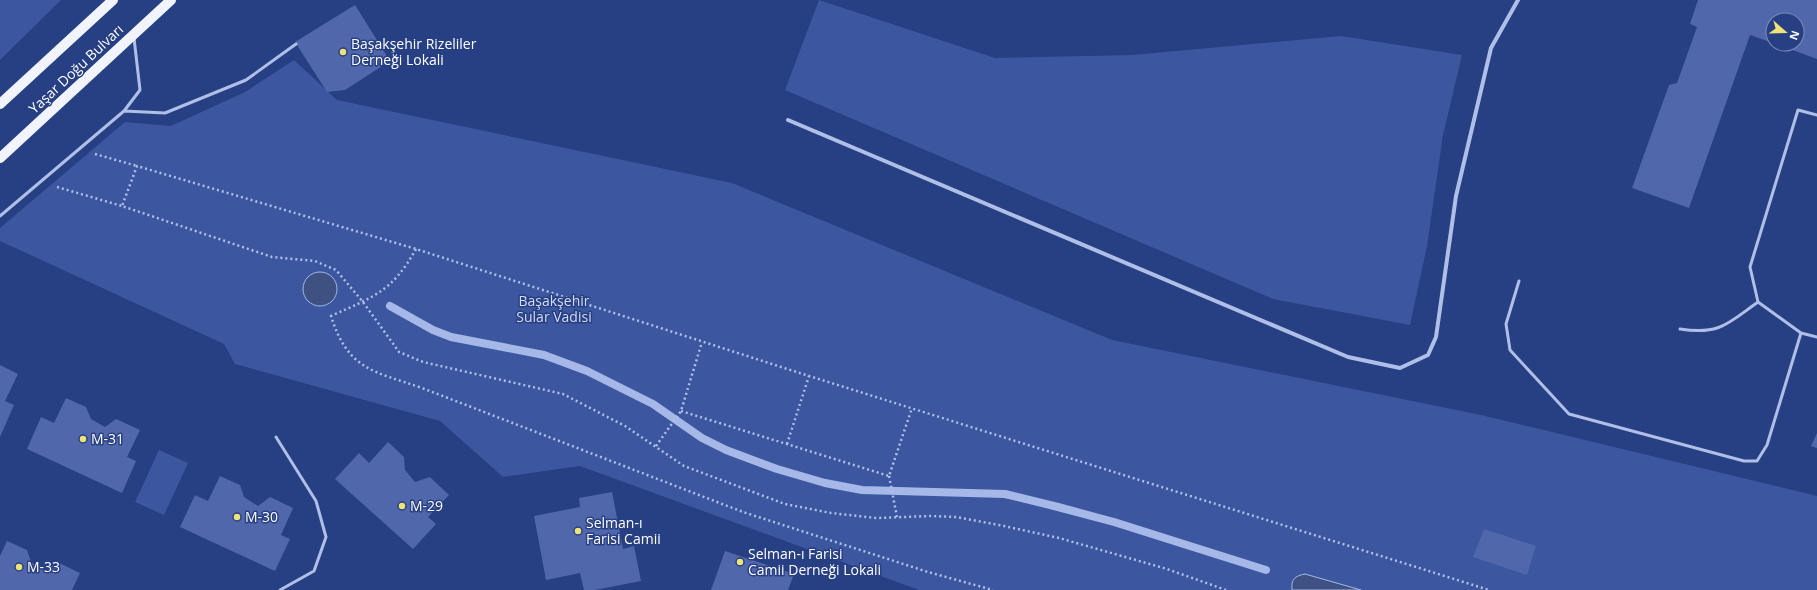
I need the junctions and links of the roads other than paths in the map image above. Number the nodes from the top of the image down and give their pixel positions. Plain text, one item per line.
1 (113, 0) edge
2 (171, 0) edge
3 (1518, 0) edge
4 (134, 35) junction
5 (296, 44) dead end
6 (0, 104) edge
7 (124, 112) junction
8 (1817, 114) edge
9 (788, 120) dead end
10 (0, 158) edge
11 (0, 216) edge
12 (1519, 280) dead end
13 (1758, 302) junction
14 (1680, 329) dead end
15 (1801, 333) junction
16 (1817, 338) edge
17 (276, 437) dead end
18 (280, 590) edge

1 - 6 main road, Yaşar Doğu Bulvarı
2 - 4 main road, Yaşar Doğu Bulvarı
3 - 9 street
4 - 7 lane
4 - 10 main road, Yaşar Doğu Bulvarı
5 - 7 lane
7 - 11 lane
8 - 13 lane
12 - 15 lane
13 - 14 lane
13 - 15 lane
15 - 16 lane
17 - 18 lane

